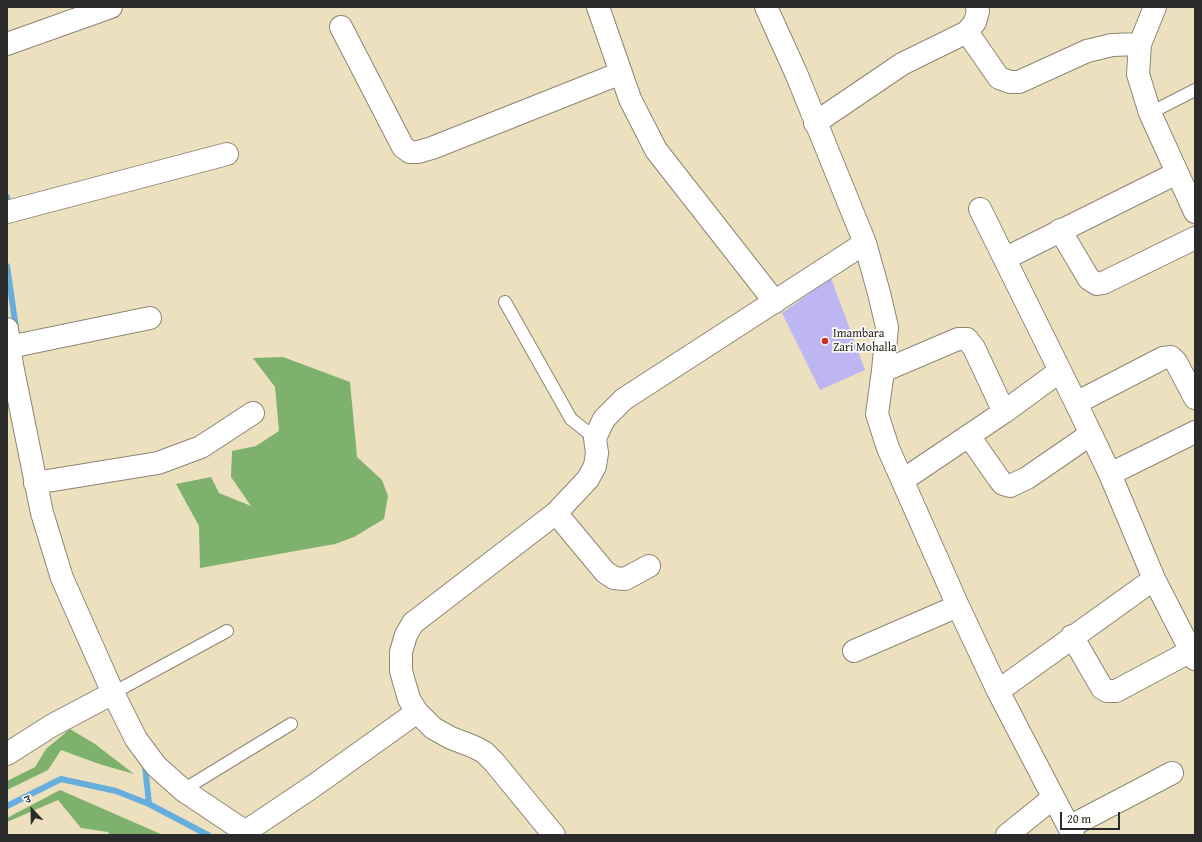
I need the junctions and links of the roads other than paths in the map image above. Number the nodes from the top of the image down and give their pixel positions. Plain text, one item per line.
1 (111, 7) edge
2 (598, 7) edge
3 (766, 7) edge
4 (977, 7) edge
5 (1154, 7) edge
6 (341, 27) dead end
7 (967, 32) junction
8 (7, 44) edge
9 (1140, 44) junction
10 (621, 73) junction
11 (1195, 90) edge
12 (1150, 113) junction
13 (816, 123) junction
14 (227, 154) dead end
15 (1177, 173) junction
16 (980, 209) dead end
17 (12, 211) edge
18 (1195, 212) edge
19 (1060, 230) junction
20 (1195, 238) edge
21 (865, 243) junction
22 (1006, 258) junction
23 (506, 302) dead end
24 (775, 302) junction
25 (150, 318) dead end
26 (13, 340) edge
27 (883, 371) junction
28 (1060, 371) junction
29 (1195, 398) edge
30 (1076, 403) junction
31 (1004, 412) junction
32 (253, 413) dead end
33 (1195, 432) edge
34 (1091, 434) junction
35 (969, 436) junction
36 (595, 438) junction
37 (1110, 474) junction
38 (903, 480) junction
39 (40, 482) junction
40 (556, 513) junction
41 (649, 566) dead end
42 (1154, 580) junction
43 (958, 606) junction
44 (227, 631) dead end
45 (1072, 636) junction
46 (854, 651) dead end
47 (1193, 655) edge
48 (119, 690) junction
49 (998, 690) junction
50 (417, 712) junction
51 (291, 724) dead end
52 (7, 754) edge
53 (1172, 773) dead end
54 (183, 790) junction
55 (1053, 798) junction
56 (1071, 831) edge
57 (247, 833) edge
58 (554, 835) edge
59 (1007, 835) edge

1 - 8 street
2 - 10 street
3 - 13 street
4 - 7 street
5 - 9 street
6 - 10 street
7 - 9 street
7 - 13 street
9 - 12 street
10 - 24 street
11 - 12 lane
12 - 15 street
13 - 21 street
14 - 17 street
15 - 18 street
15 - 19 street
16 - 22 street
19 - 20 street
19 - 22 street
21 - 24 street
21 - 27 street
22 - 28 street
23 - 36 lane
24 - 36 street
25 - 26 street
26 - 39 street
27 - 31 street
27 - 38 street
28 - 30 street
28 - 31 street
29 - 30 street
30 - 34 street
31 - 35 street
32 - 39 street
33 - 37 street
34 - 35 street
34 - 37 street
35 - 38 street
36 - 40 street
37 - 42 street
38 - 43 street
39 - 48 street
40 - 41 street
40 - 50 street
42 - 45 street
42 - 47 street
43 - 46 street
43 - 49 street
44 - 48 lane
45 - 47 street
45 - 49 street
48 - 52 street
48 - 54 street
49 - 55 street
50 - 57 street
50 - 58 street
51 - 54 lane
53 - 56 street
54 - 57 street
55 - 56 street
55 - 59 street

